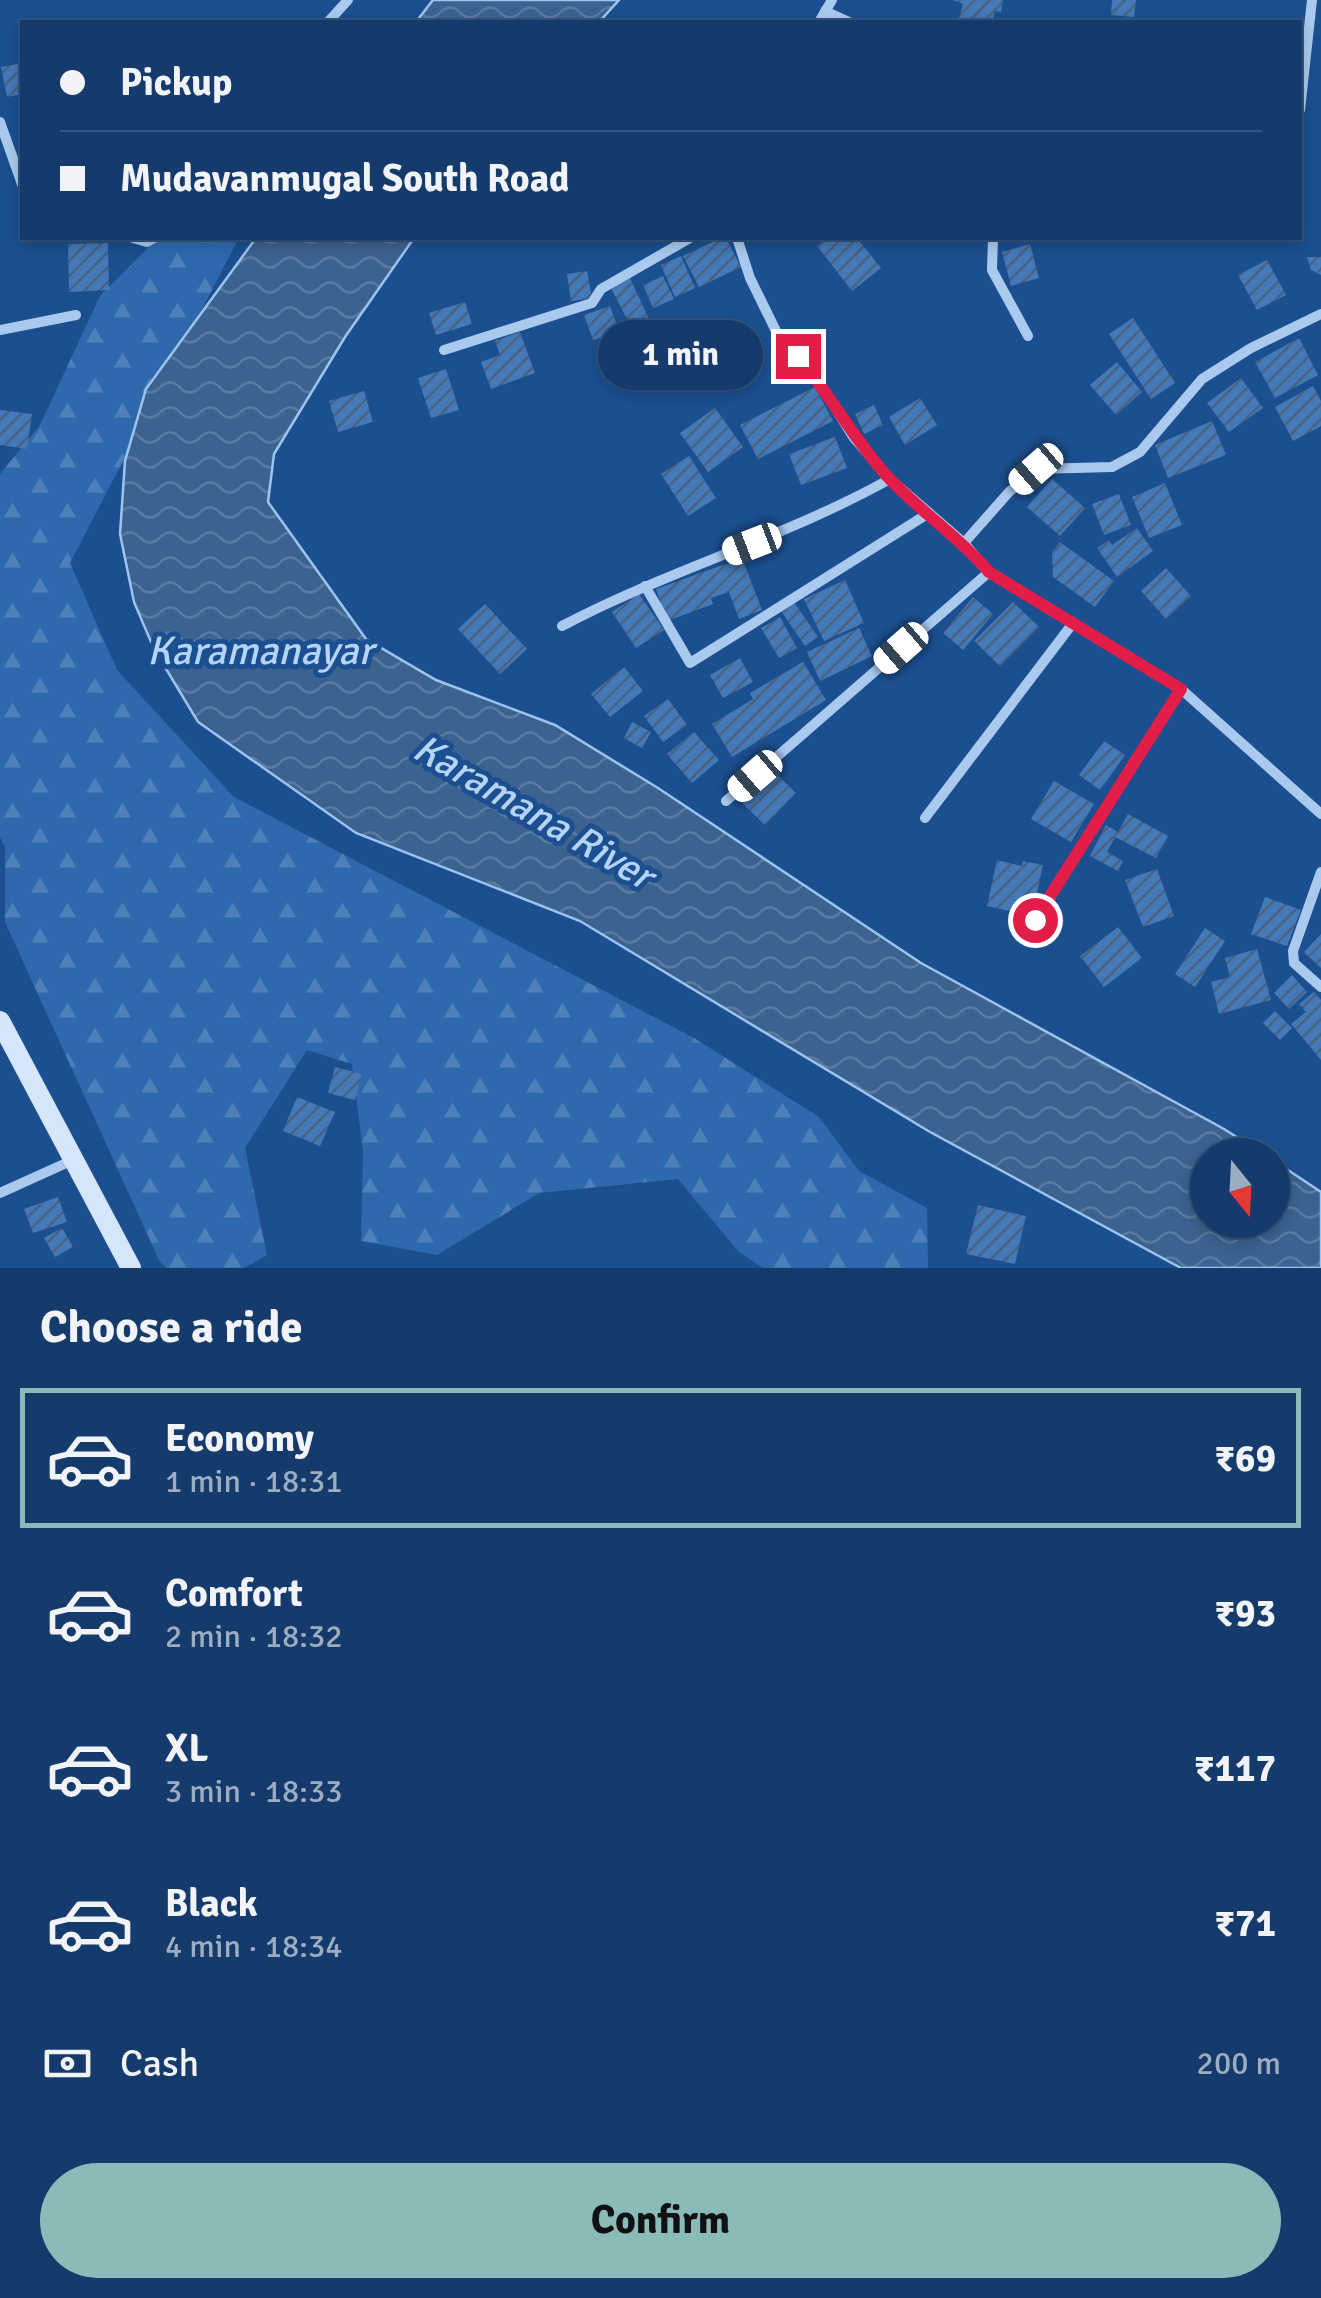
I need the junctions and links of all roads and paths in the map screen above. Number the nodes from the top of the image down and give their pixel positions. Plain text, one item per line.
1 (348, 0) edge
2 (1312, 0) edge
3 (330, 20) edge
4 (1302, 92) edge
5 (0, 122) edge
6 (20, 178) edge
7 (687, 240) edge
8 (739, 240) edge
9 (992, 240) edge
10 (1321, 314) edge
11 (76, 315) dead end
12 (0, 330) edge
13 (1028, 336) dead end
14 (444, 350) dead end
15 (890, 479) junction
16 (929, 513) junction
17 (964, 544) junction
18 (989, 572) junction
19 (645, 586) junction
20 (1073, 623) junction
21 (562, 626) dead end
22 (1181, 689) junction
23 (726, 801) dead end
24 (1321, 814) edge
25 (925, 818) dead end
26 (1321, 872) edge
27 (1035, 920) dead end
28 (1321, 987) edge
29 (0, 1021) edge
30 (72, 1160) junction
31 (0, 1193) edge
32 (131, 1268) edge

1 - 3 street
2 - 4 street
5 - 6 street
7 - 14 street
8 - 15 street
9 - 13 street
10 - 17 street
11 - 12 street
15 - 16 street
15 - 19 street
16 - 17 street
16 - 19 street
17 - 18 street
18 - 20 street
18 - 23 street
19 - 21 street
20 - 22 street
20 - 25 street
22 - 24 street
22 - 27 street
26 - 28 street
29 - 30 street
30 - 31 street
30 - 32 street

